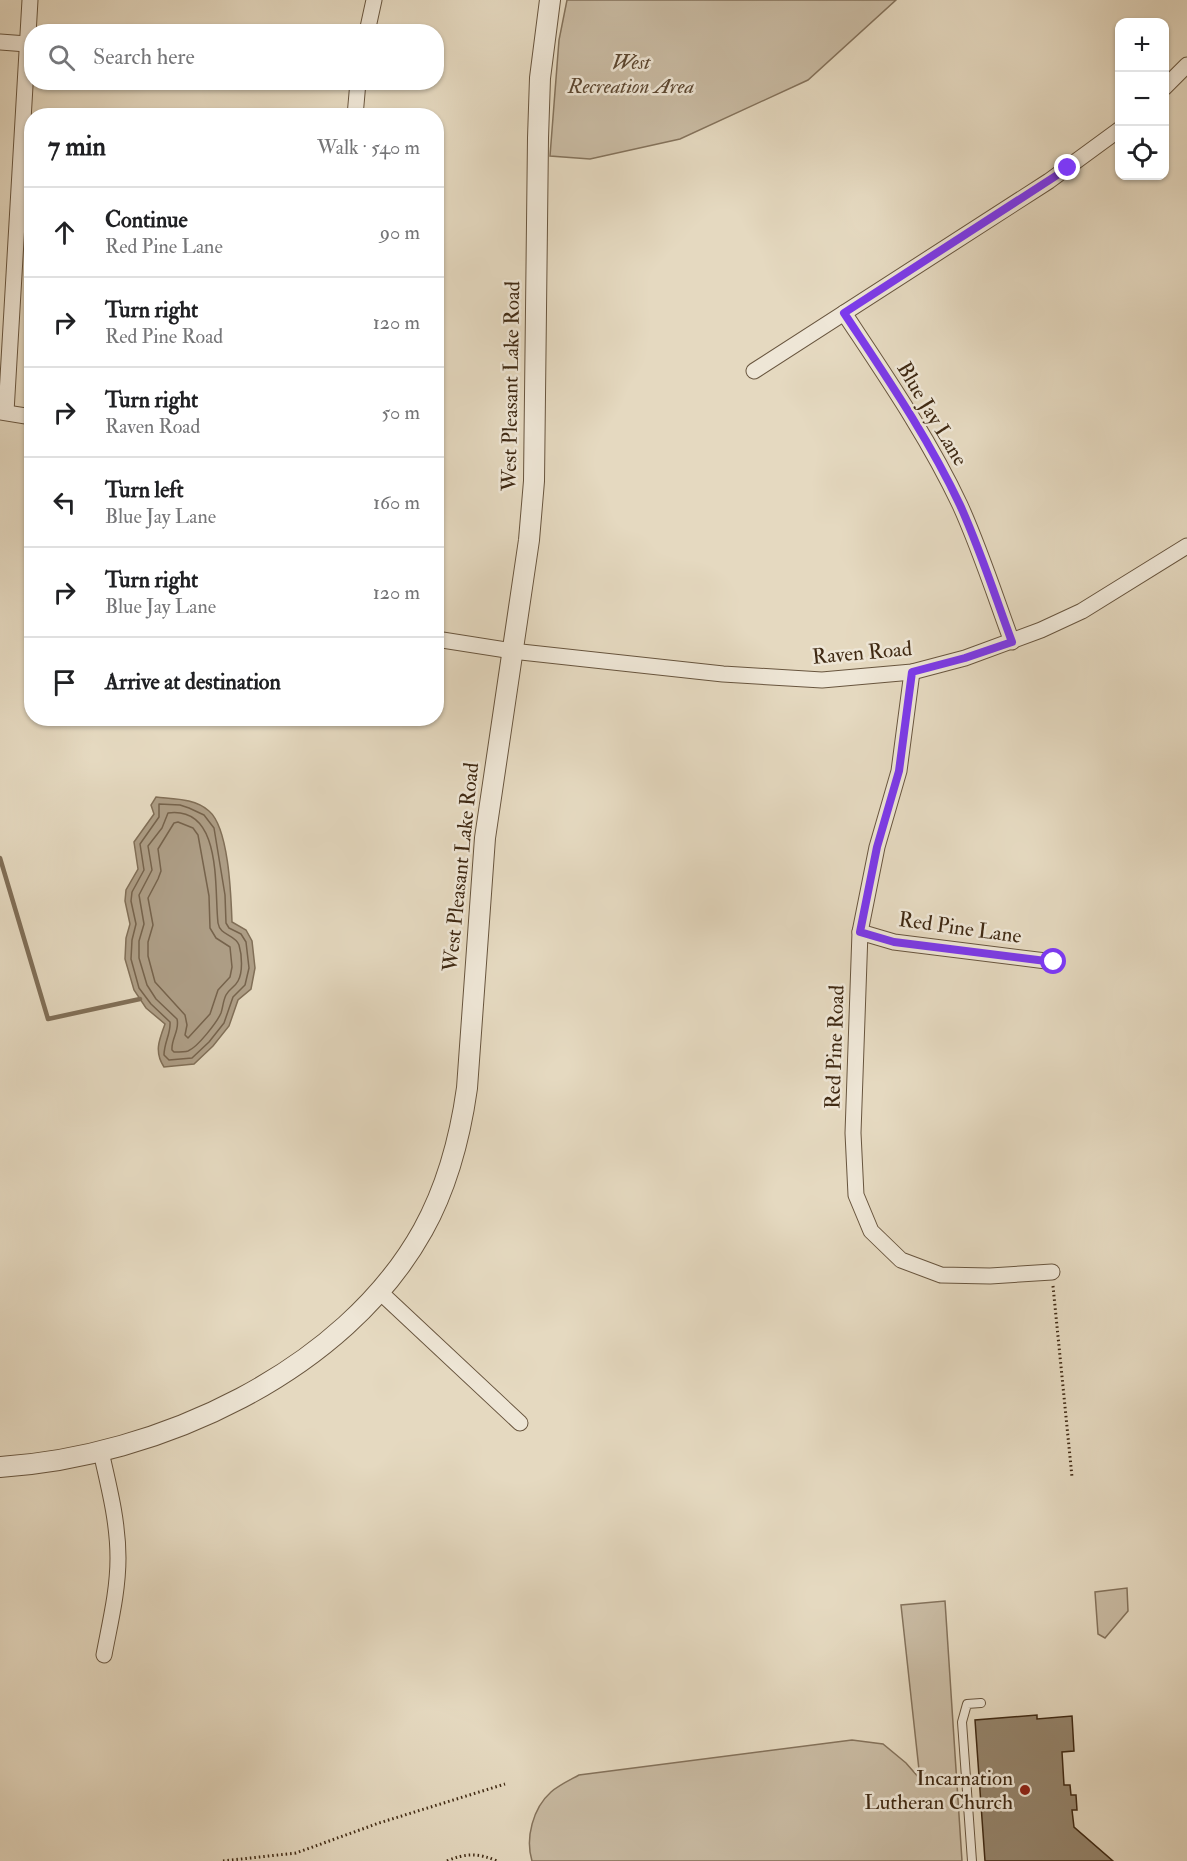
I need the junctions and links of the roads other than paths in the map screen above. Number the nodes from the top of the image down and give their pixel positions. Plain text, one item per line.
1 (30, 0) edge
2 (374, 0) edge
3 (550, 0) edge
4 (28, 24) edge
5 (369, 24) edge
6 (0, 42) edge
7 (24, 44) edge
8 (1187, 64) edge
9 (1169, 83) edge
10 (24, 90) edge
11 (357, 90) edge
12 (356, 108) edge
13 (1115, 132) edge
14 (844, 313) junction
15 (754, 371) dead end
16 (3, 412) edge
17 (24, 416) edge
18 (1187, 546) edge
19 (444, 640) edge
20 (1012, 642) junction
21 (512, 651) junction
22 (912, 672) junction
23 (860, 932) junction
24 (1054, 962) dead end
25 (1052, 1272) road end
26 (380, 1292) junction
27 (520, 1423) dead end
28 (101, 1452) junction
29 (0, 1467) edge
30 (104, 1655) dead end
31 (981, 1703) dead end
32 (972, 1861) edge

1 - 4 street
2 - 5 street
3 - 21 street, West Pleasant Lake Road
6 - 7 street
8 - 9 street
10 - 16 street
11 - 12 street
13 - 14 street
14 - 15 street
14 - 20 street, Blue Jay Lane
16 - 17 street
18 - 20 street, Raven Road
19 - 21 street, Raven Road
20 - 22 street, Raven Road
21 - 22 street, Raven Road
21 - 26 street, West Pleasant Lake Road
22 - 23 street, Red Pine Road
23 - 24 street, Red Pine Lane
23 - 25 street, Red Pine Road
26 - 27 street
26 - 28 street, West Pleasant Lake Road
28 - 29 street, West Pleasant Lake Road
28 - 30 street
31 - 32 lane

